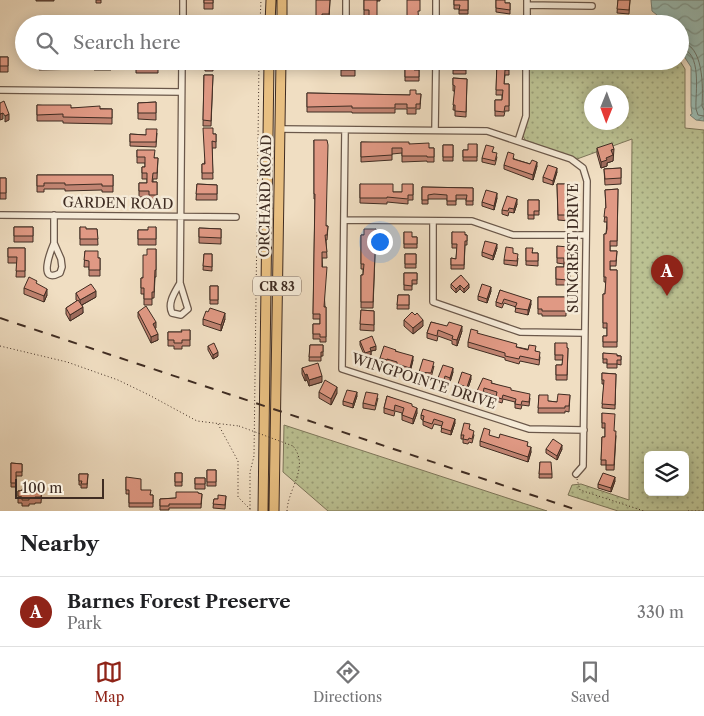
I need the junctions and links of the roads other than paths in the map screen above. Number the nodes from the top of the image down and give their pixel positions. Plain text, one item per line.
1 (183, 0) edge
2 (270, 0) edge
3 (282, 0) edge
4 (346, 0) edge
5 (436, 0) edge
6 (527, 3) edge
7 (592, 6) dead end
8 (183, 15) edge
9 (270, 15) edge
10 (282, 15) edge
11 (346, 15) edge
12 (436, 15) edge
13 (182, 70) edge
14 (269, 70) edge
15 (281, 70) edge
16 (436, 70) edge
17 (526, 70) edge
18 (0, 90) edge
19 (181, 92) junction
20 (280, 129) junction
21 (345, 130) junction
22 (435, 130) junction
23 (518, 141) junction
24 (0, 215) edge
25 (54, 215) junction
26 (181, 217) junction
27 (236, 217) dead end
28 (344, 220) junction
29 (433, 221) junction
30 (586, 236) junction
31 (54, 243) junction
32 (180, 283) junction
33 (584, 333) junction
34 (584, 430) junction
35 (576, 474) road end
36 (263, 511) edge
37 (274, 511) edge

1 - 8 street
2 - 9 main road
3 - 10 main road
4 - 11 street
5 - 12 street
6 - 7 street
13 - 19 street
14 - 36 main road, ORCHARD ROAD / CR 83
15 - 20 main road, ORCHARD ROAD / CR 83
16 - 22 street
17 - 23 street
18 - 19 street
19 - 26 street
20 - 21 street, SUNCREST DRIVE
20 - 37 main road, ORCHARD ROAD / CR 83
21 - 22 street, SUNCREST DRIVE
21 - 28 street, WINGPOINTE DRIVE
22 - 23 street, SUNCREST DRIVE
23 - 30 street, SUNCREST DRIVE
24 - 25 street, GARDEN ROAD
25 - 26 street, GARDEN ROAD
25 - 31 street
26 - 27 street, GARDEN ROAD
26 - 32 street
28 - 29 street
28 - 34 street, WINGPOINTE DRIVE
29 - 30 street
29 - 33 street
30 - 33 street, SUNCREST DRIVE
31 - 31 street
32 - 32 street
33 - 34 street, SUNCREST DRIVE
34 - 35 street, SUNCREST DRIVE

